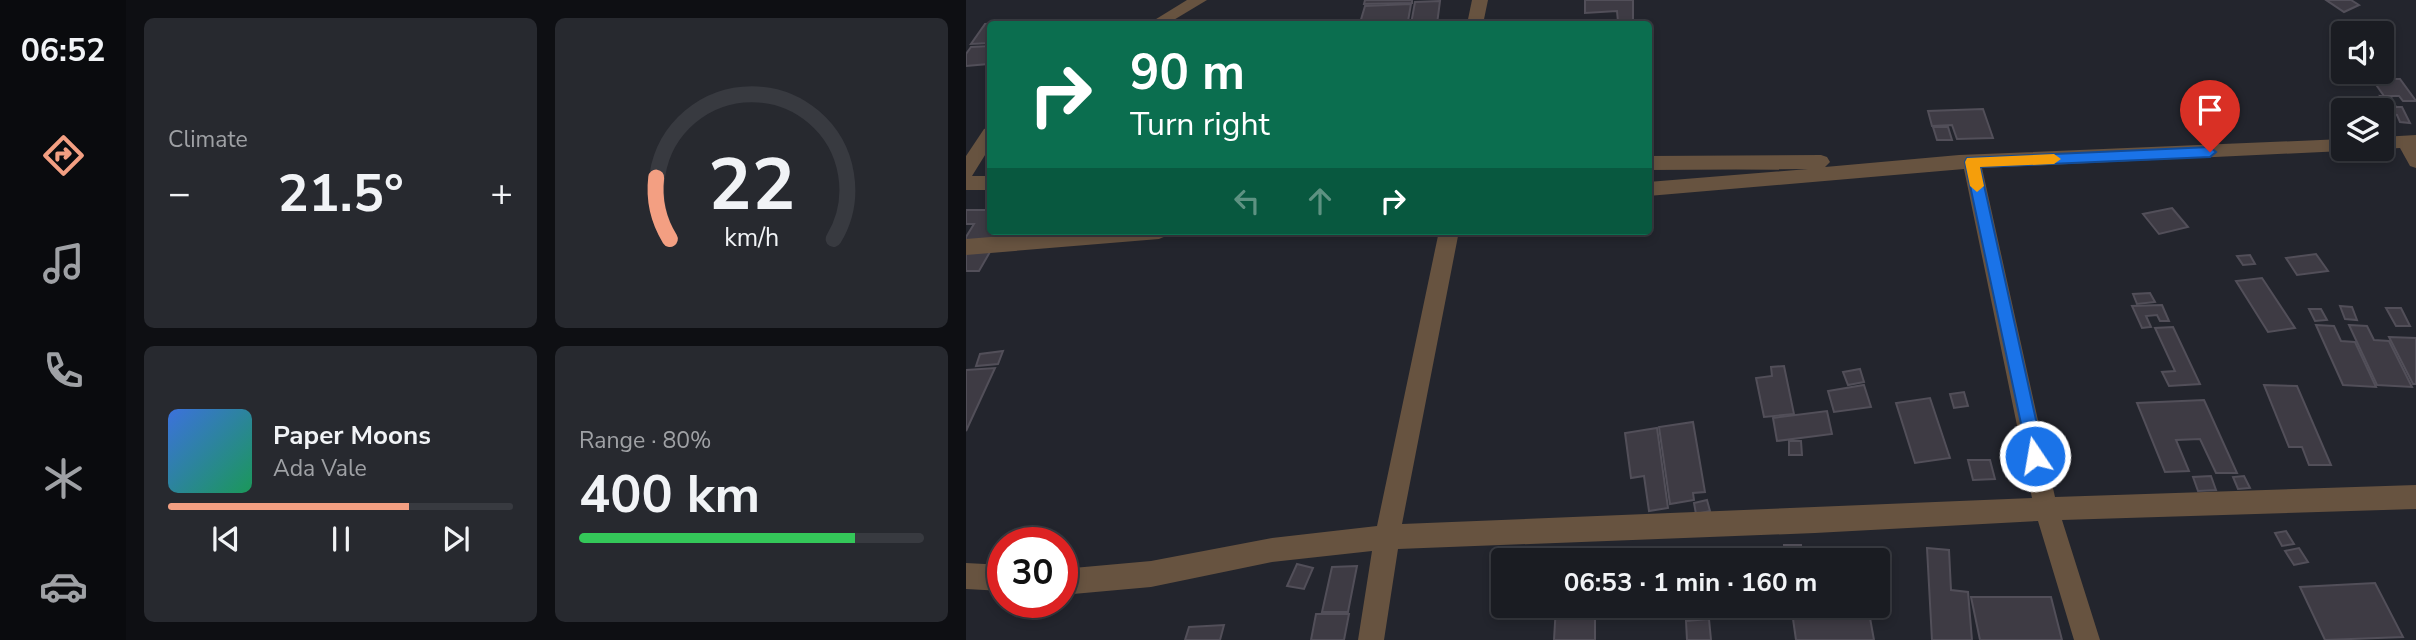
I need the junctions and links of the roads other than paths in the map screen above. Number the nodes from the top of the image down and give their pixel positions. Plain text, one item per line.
1 (1199, 0) edge
2 (1480, 0) edge
3 (1161, 21) edge
4 (1476, 21) edge
5 (987, 139) edge
6 (2410, 142) edge
7 (2331, 146) edge
8 (2416, 161) edge
9 (1972, 162) junction
10 (1652, 163) edge
11 (966, 172) edge
12 (966, 183) edge
13 (987, 183) edge
14 (1652, 189) edge
15 (1111, 235) edge
16 (1448, 235) edge
17 (966, 247) edge
18 (2416, 497) edge
19 (2046, 509) junction
20 (1387, 537) junction
21 (966, 576) edge
22 (987, 577) edge
23 (1078, 581) edge
24 (1371, 640) edge
25 (2087, 640) edge

1 - 3 street
2 - 4 street
5 - 11 street
6 - 8 street
7 - 9 street
9 - 10 street
9 - 14 street
9 - 19 street
12 - 13 street
15 - 17 street
16 - 20 street
18 - 19 street
19 - 20 street
19 - 25 street
20 - 23 street
20 - 24 street
21 - 22 street

